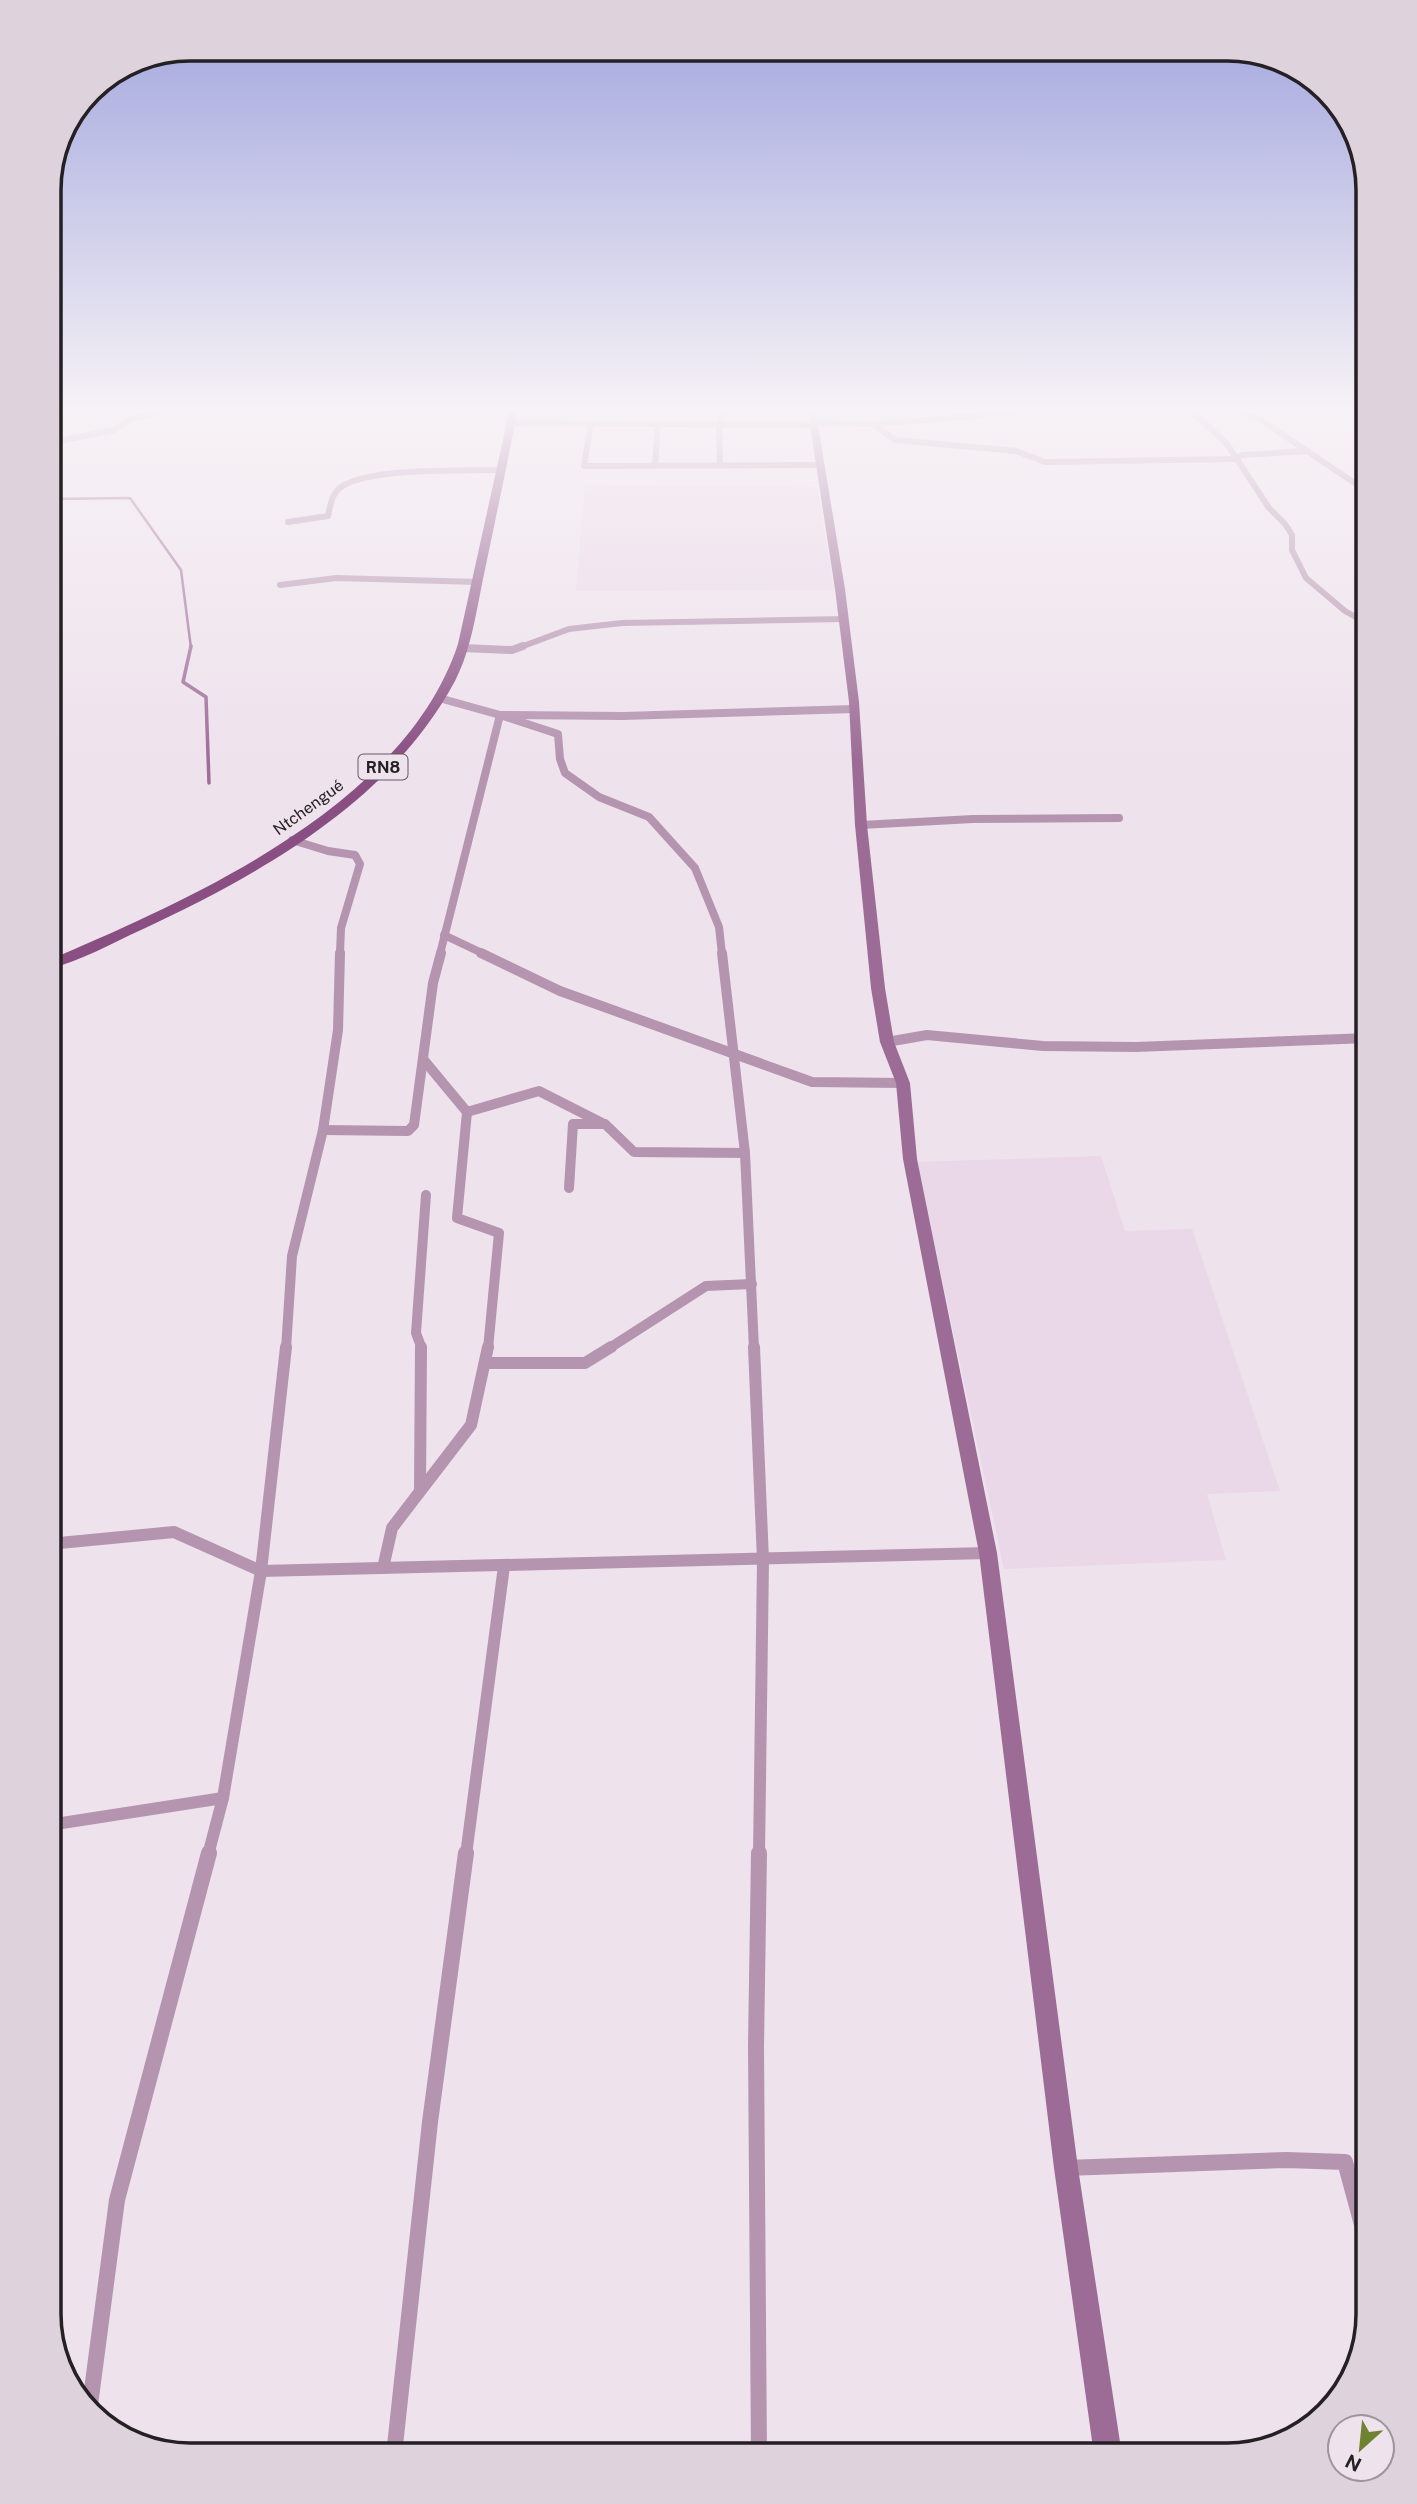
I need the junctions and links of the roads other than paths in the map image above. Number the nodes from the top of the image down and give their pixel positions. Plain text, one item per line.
1 (490, 525) edge
2 (829, 525) edge
3 (1286, 525) edge
4 (478, 582) junction
5 (280, 585) dead end
6 (1356, 618) edge
7 (844, 619) junction
8 (462, 648) junction
9 (439, 698) junction
10 (855, 709) junction
11 (500, 715) junction
12 (1119, 818) dead end
13 (861, 825) junction
14 (292, 840) junction
15 (444, 935) junction
16 (62, 959) edge
17 (1356, 1038) edge
18 (887, 1042) junction
19 (732, 1053) junction
20 (423, 1059) junction
21 (903, 1083) junction
22 (467, 1112) junction
23 (605, 1124) junction
24 (323, 1130) junction
25 (745, 1153) junction
26 (569, 1188) dead end
27 (426, 1195) dead end
28 (752, 1284) junction
29 (487, 1363) junction
30 (420, 1488) junction
31 (61, 1543) edge
32 (988, 1553) junction
33 (763, 1560) junction
34 (504, 1566) junction
35 (383, 1568) junction
36 (261, 1572) junction
37 (223, 1798) junction
38 (61, 1823) edge
39 (1066, 2168) junction
40 (1356, 2203) edge
41 (91, 2396) edge
42 (395, 2442) edge
43 (759, 2443) edge
44 (1106, 2443) edge

1 - 4 main road, Ntchengué / RN8
2 - 7 street
3 - 6 street
4 - 5 street
4 - 8 main road, Ntchengué / RN8
7 - 8 street
7 - 10 street
8 - 9 main road, Ntchengué / RN8
9 - 11 street
9 - 14 main road, Ntchengué / RN8
10 - 11 street
10 - 13 street
11 - 15 street
11 - 19 street
12 - 13 street
13 - 18 street
14 - 16 main road, Ntchengué / RN8
14 - 24 street
15 - 19 street
15 - 20 street
17 - 18 street
18 - 21 street
19 - 21 street
19 - 25 street
20 - 22 street
20 - 24 street
21 - 32 street
22 - 23 street
22 - 29 street
23 - 25 street
23 - 26 street
24 - 36 street
25 - 28 street
27 - 30 street
28 - 29 street
28 - 33 street
29 - 30 street
30 - 35 street
31 - 36 street
32 - 33 street
32 - 39 street
33 - 34 street
33 - 43 street
34 - 35 street
34 - 42 street
35 - 36 street
36 - 37 street
37 - 38 street
37 - 41 street
39 - 40 street
39 - 44 street

